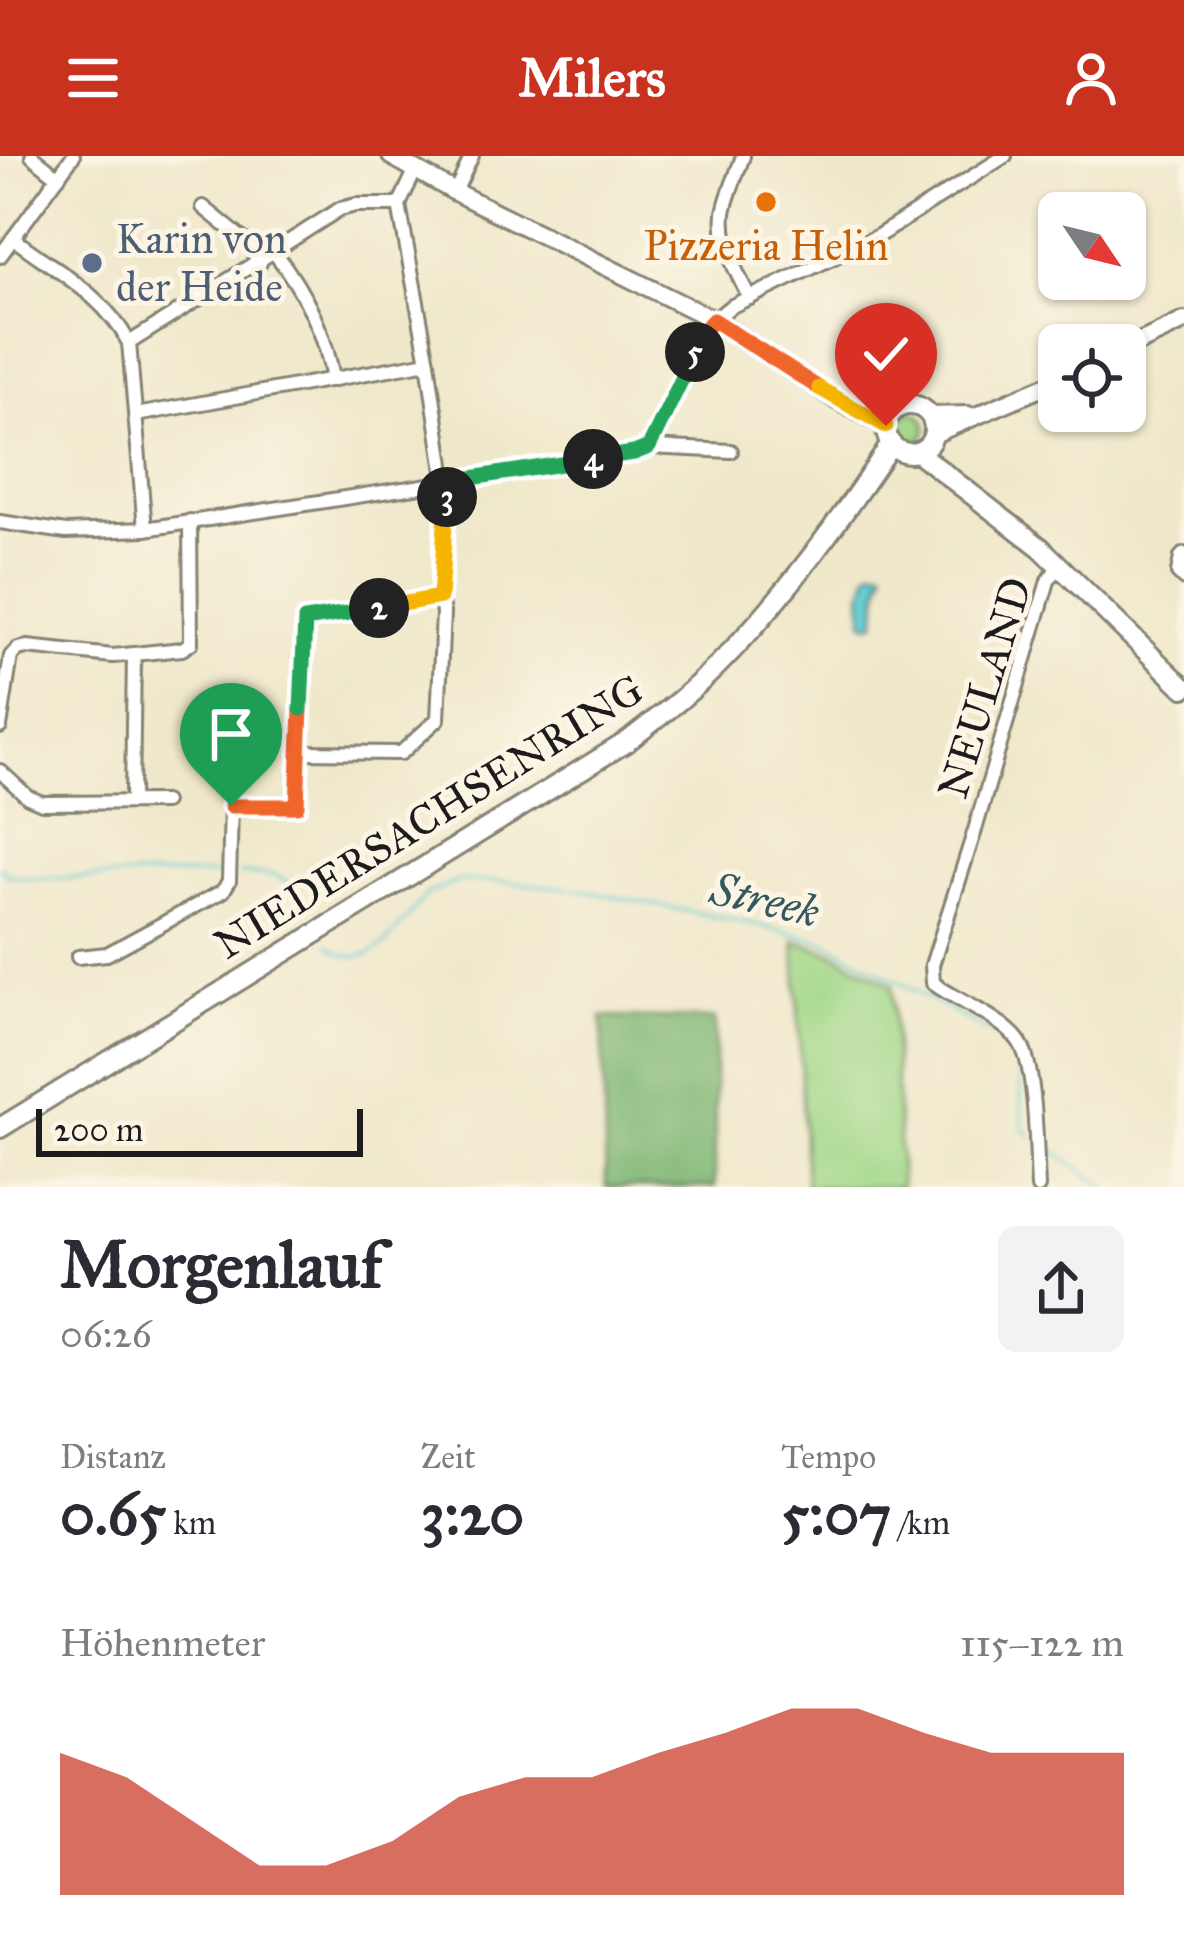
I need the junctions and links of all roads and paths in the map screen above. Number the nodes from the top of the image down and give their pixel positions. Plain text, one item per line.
1 (32, 156) edge
2 (73, 156) edge
3 (391, 156) edge
4 (472, 156) edge
5 (743, 156) edge
6 (1005, 156) edge
7 (415, 171) junction
8 (58, 177) junction
9 (455, 192) junction
10 (398, 205) junction
11 (203, 207) dead end
12 (14, 238) junction
13 (275, 253) junction
14 (0, 256) edge
15 (260, 262) junction
16 (750, 298) junction
17 (713, 320) junction
18 (1184, 321) edge
19 (1146, 339) edge
20 (129, 343) junction
21 (428, 362) junction
22 (333, 380) junction
23 (1038, 389) edge
24 (136, 415) junction
25 (911, 434) junction
26 (649, 447) junction
27 (731, 451) dead end
28 (446, 482) junction
29 (190, 521) junction
30 (0, 522) edge
31 (145, 529) junction
32 (1184, 554) edge
33 (1059, 566) junction
34 (1184, 579) edge
35 (440, 597) junction
36 (134, 654) junction
37 (1184, 688) edge
38 (0, 727) edge
39 (300, 752) junction
40 (0, 770) edge
41 (132, 801) junction
42 (164, 802) dead end
43 (78, 957) dead end
44 (0, 1128) edge
45 (1038, 1187) edge

1 - 8 street
2 - 8 street
3 - 7 street
4 - 9 street
5 - 16 street
6 - 16 street
7 - 9 street
7 - 10 street
8 - 12 street
9 - 17 street
10 - 13 street
10 - 21 street
11 - 15 street
12 - 14 street
12 - 20 street
13 - 15 street
13 - 22 street
15 - 20 street
16 - 17 street
17 - 25 street
17 - 26 street
18 - 19 street
20 - 24 street
21 - 22 street
21 - 28 street
22 - 24 street
23 - 25 street
24 - 31 street
25 - 33 main road
25 - 44 main road, NIEDERSACHSENRING
26 - 27 street
26 - 28 street
28 - 29 street
28 - 35 street
29 - 31 street
29 - 36 street
30 - 31 street
32 - 34 street
33 - 37 main road
33 - 45 street, NEULAND
35 - 39 street
35 - 39 street
36 - 38 street
36 - 41 street
39 - 43 street
40 - 41 street
41 - 42 street

